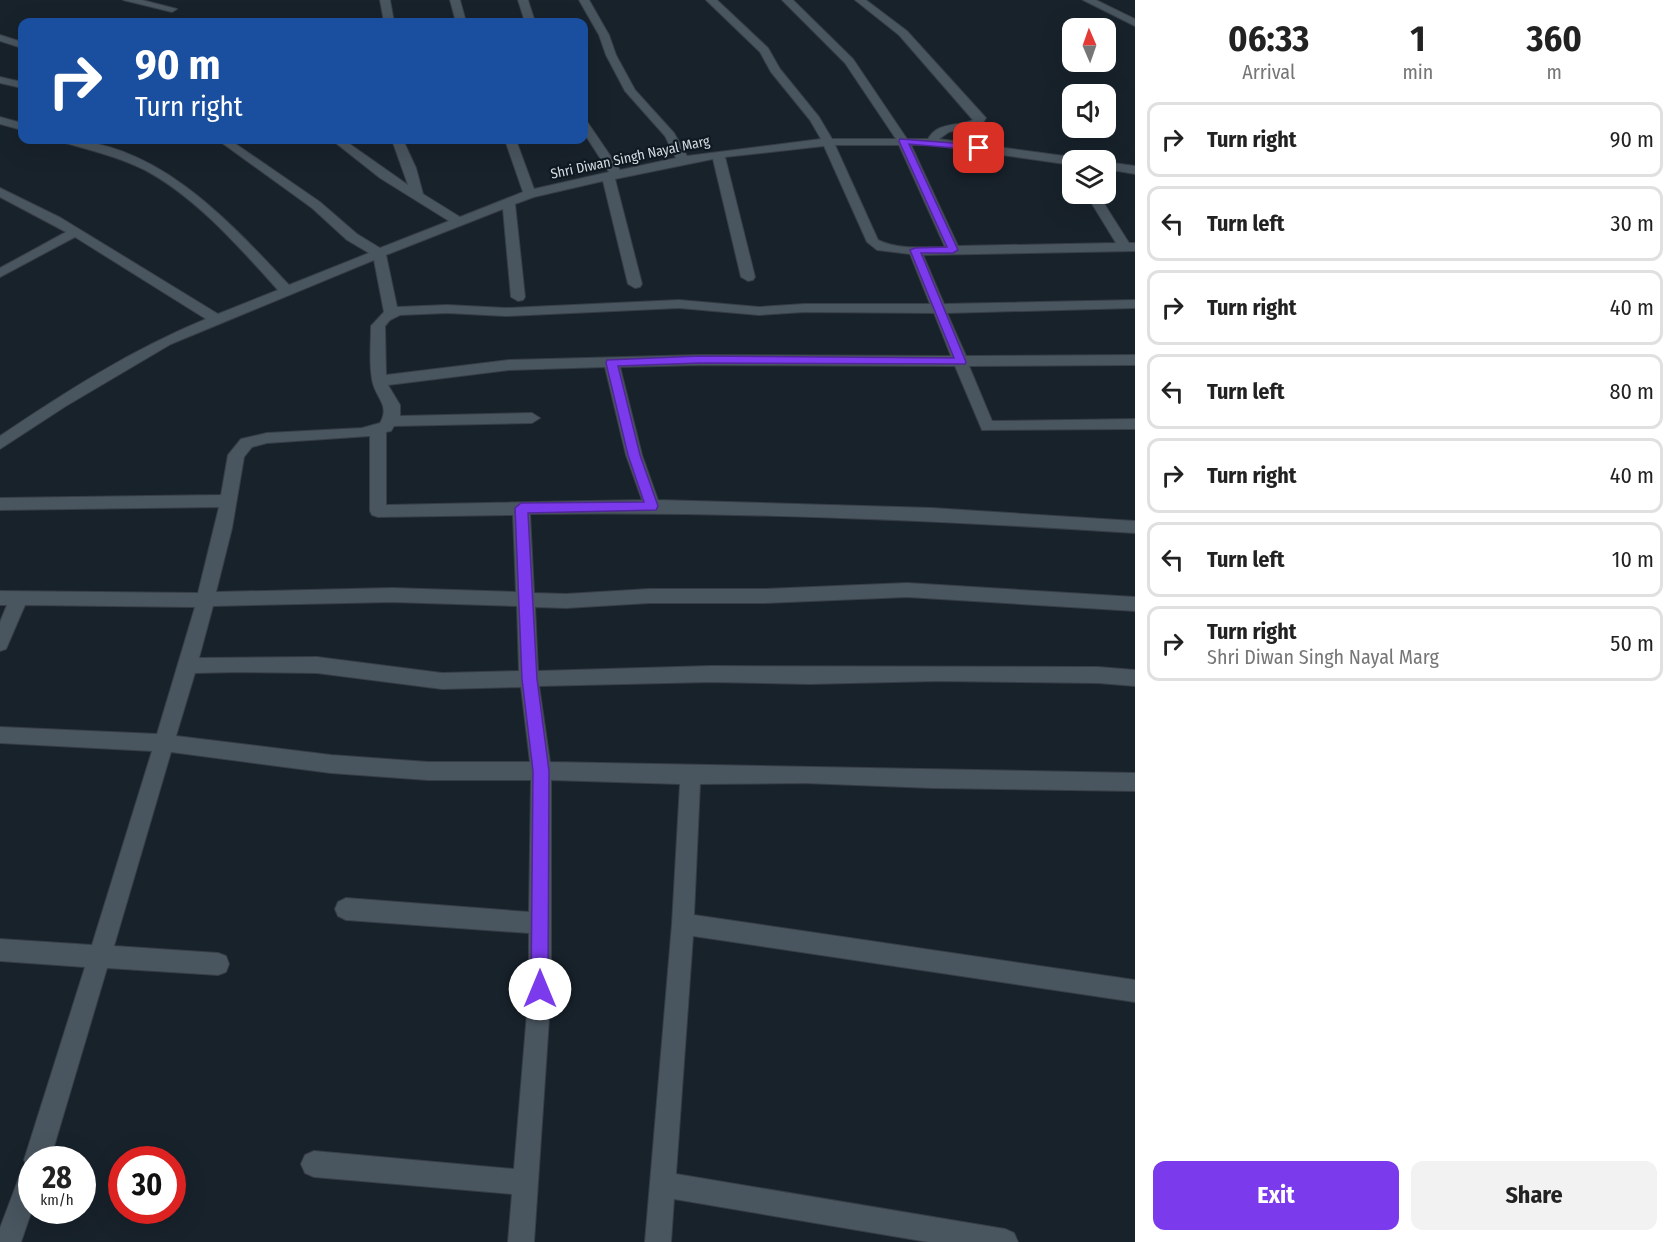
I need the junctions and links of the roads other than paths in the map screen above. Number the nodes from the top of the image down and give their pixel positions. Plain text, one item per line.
1 (128, 0) edge
2 (385, 0) edge
3 (455, 0) edge
4 (523, 0) edge
5 (584, 0) edge
6 (711, 0) edge
7 (787, 0) edge
8 (860, 0) edge
9 (1088, 0) edge
10 (172, 9) dead end
11 (1135, 11) edge
12 (1123, 17) junction
13 (388, 18) edge
14 (460, 18) edge
15 (529, 18) edge
16 (1135, 23) edge
17 (0, 38) edge
18 (18, 44) edge
19 (0, 80) edge
20 (18, 84) edge
21 (0, 120) edge
22 (18, 126) edge
23 (588, 132) edge
24 (903, 141) junction
25 (828, 142) junction
26 (932, 142) junction
27 (78, 144) edge
28 (229, 144) edge
29 (342, 144) edge
30 (400, 144) edge
31 (512, 144) edge
32 (718, 154) junction
33 (683, 160) junction
34 (1062, 160) edge
35 (1116, 167) edge
36 (1135, 170) edge
37 (612, 174) junction
38 (0, 192) edge
39 (530, 194) junction
40 (417, 195) junction
41 (509, 202) junction
42 (1099, 204) edge
43 (458, 221) junction
44 (75, 232) junction
45 (1130, 247) edge
46 (915, 250) junction
47 (953, 250) junction
48 (379, 253) junction
49 (0, 273) edge
50 (748, 277) dead end
51 (634, 284) dead end
52 (286, 290) junction
53 (518, 297) dead end
54 (1135, 304) edge
55 (939, 309) junction
56 (391, 314) junction
57 (217, 320) junction
58 (1135, 360) edge
59 (961, 362) junction
60 (611, 363) junction
61 (379, 381) junction
62 (532, 418) dead end
63 (1135, 424) edge
64 (384, 425) junction
65 (0, 444) edge
66 (229, 501) junction
67 (0, 504) edge
68 (652, 506) junction
69 (521, 508) junction
70 (1135, 527) edge
71 (0, 598) edge
72 (19, 598) junction
73 (206, 599) junction
74 (526, 600) junction
75 (1135, 604) edge
76 (0, 644) edge
77 (188, 666) junction
78 (1135, 678) edge
79 (530, 679) junction
80 (0, 735) edge
81 (165, 743) junction
82 (541, 771) junction
83 (690, 775) junction
84 (1135, 782) edge
85 (346, 909) dead end
86 (540, 923) junction
87 (683, 924) junction
88 (0, 950) edge
89 (99, 957) junction
90 (218, 964) dead end
91 (1135, 991) edge
92 (41, 1146) edge
93 (314, 1164) dead end
94 (526, 1183) junction
95 (662, 1184) junction
96 (18, 1214) edge
97 (8, 1242) edge
98 (521, 1242) edge
99 (658, 1242) edge
100 (1005, 1242) edge

1 - 10 street
2 - 13 street
3 - 14 street
4 - 15 street
5 - 33 street
6 - 25 street
7 - 24 street
8 - 26 street
9 - 12 street
11 - 12 street
12 - 16 street
17 - 18 street
19 - 20 street
21 - 22 street
23 - 37 street
24 - 25 street, Shri Diwan Singh Nayal Marg
24 - 26 street, Shri Diwan Singh Nayal Marg
24 - 47 street
25 - 32 street, Shri Diwan Singh Nayal Marg
25 - 46 street
26 - 34 street, Shri Diwan Singh Nayal Marg
27 - 52 street
28 - 48 street
29 - 40 street
30 - 40 street
31 - 39 street
32 - 33 street, Shri Diwan Singh Nayal Marg
32 - 50 street
33 - 37 street, Shri Diwan Singh Nayal Marg
35 - 36 street
37 - 39 street, Shri Diwan Singh Nayal Marg
37 - 51 street
38 - 44 street
39 - 41 street, Shri Diwan Singh Nayal Marg
40 - 43 street
41 - 43 street, Shri Diwan Singh Nayal Marg
41 - 53 street
42 - 45 street
43 - 48 street, Shri Diwan Singh Nayal Marg
44 - 49 street
44 - 57 street
45 - 47 street
46 - 47 street
46 - 55 street
48 - 52 street, Shri Diwan Singh Nayal Marg
48 - 56 street
52 - 57 street, Shri Diwan Singh Nayal Marg
54 - 55 street
55 - 56 street
55 - 59 street
56 - 61 street
57 - 65 street, Shri Diwan Singh Nayal Marg
58 - 59 street
59 - 60 street
59 - 63 street
60 - 61 street
60 - 68 street
61 - 64 street
62 - 64 street
64 - 66 street
64 - 69 street
66 - 67 street
66 - 73 street
68 - 69 street
68 - 70 street
69 - 74 street
71 - 72 street
72 - 73 street
72 - 76 street
73 - 74 street
73 - 77 street
74 - 75 street
74 - 79 street
77 - 79 street
77 - 81 street
78 - 79 street
79 - 82 street
80 - 81 street
81 - 82 street
81 - 89 street
82 - 83 street
82 - 86 street
83 - 84 street
83 - 87 street
85 - 86 street
86 - 94 street
87 - 91 street
87 - 95 street
88 - 89 street
89 - 90 street
89 - 92 street
93 - 94 street
94 - 98 street
95 - 99 street
95 - 100 street
96 - 97 street

